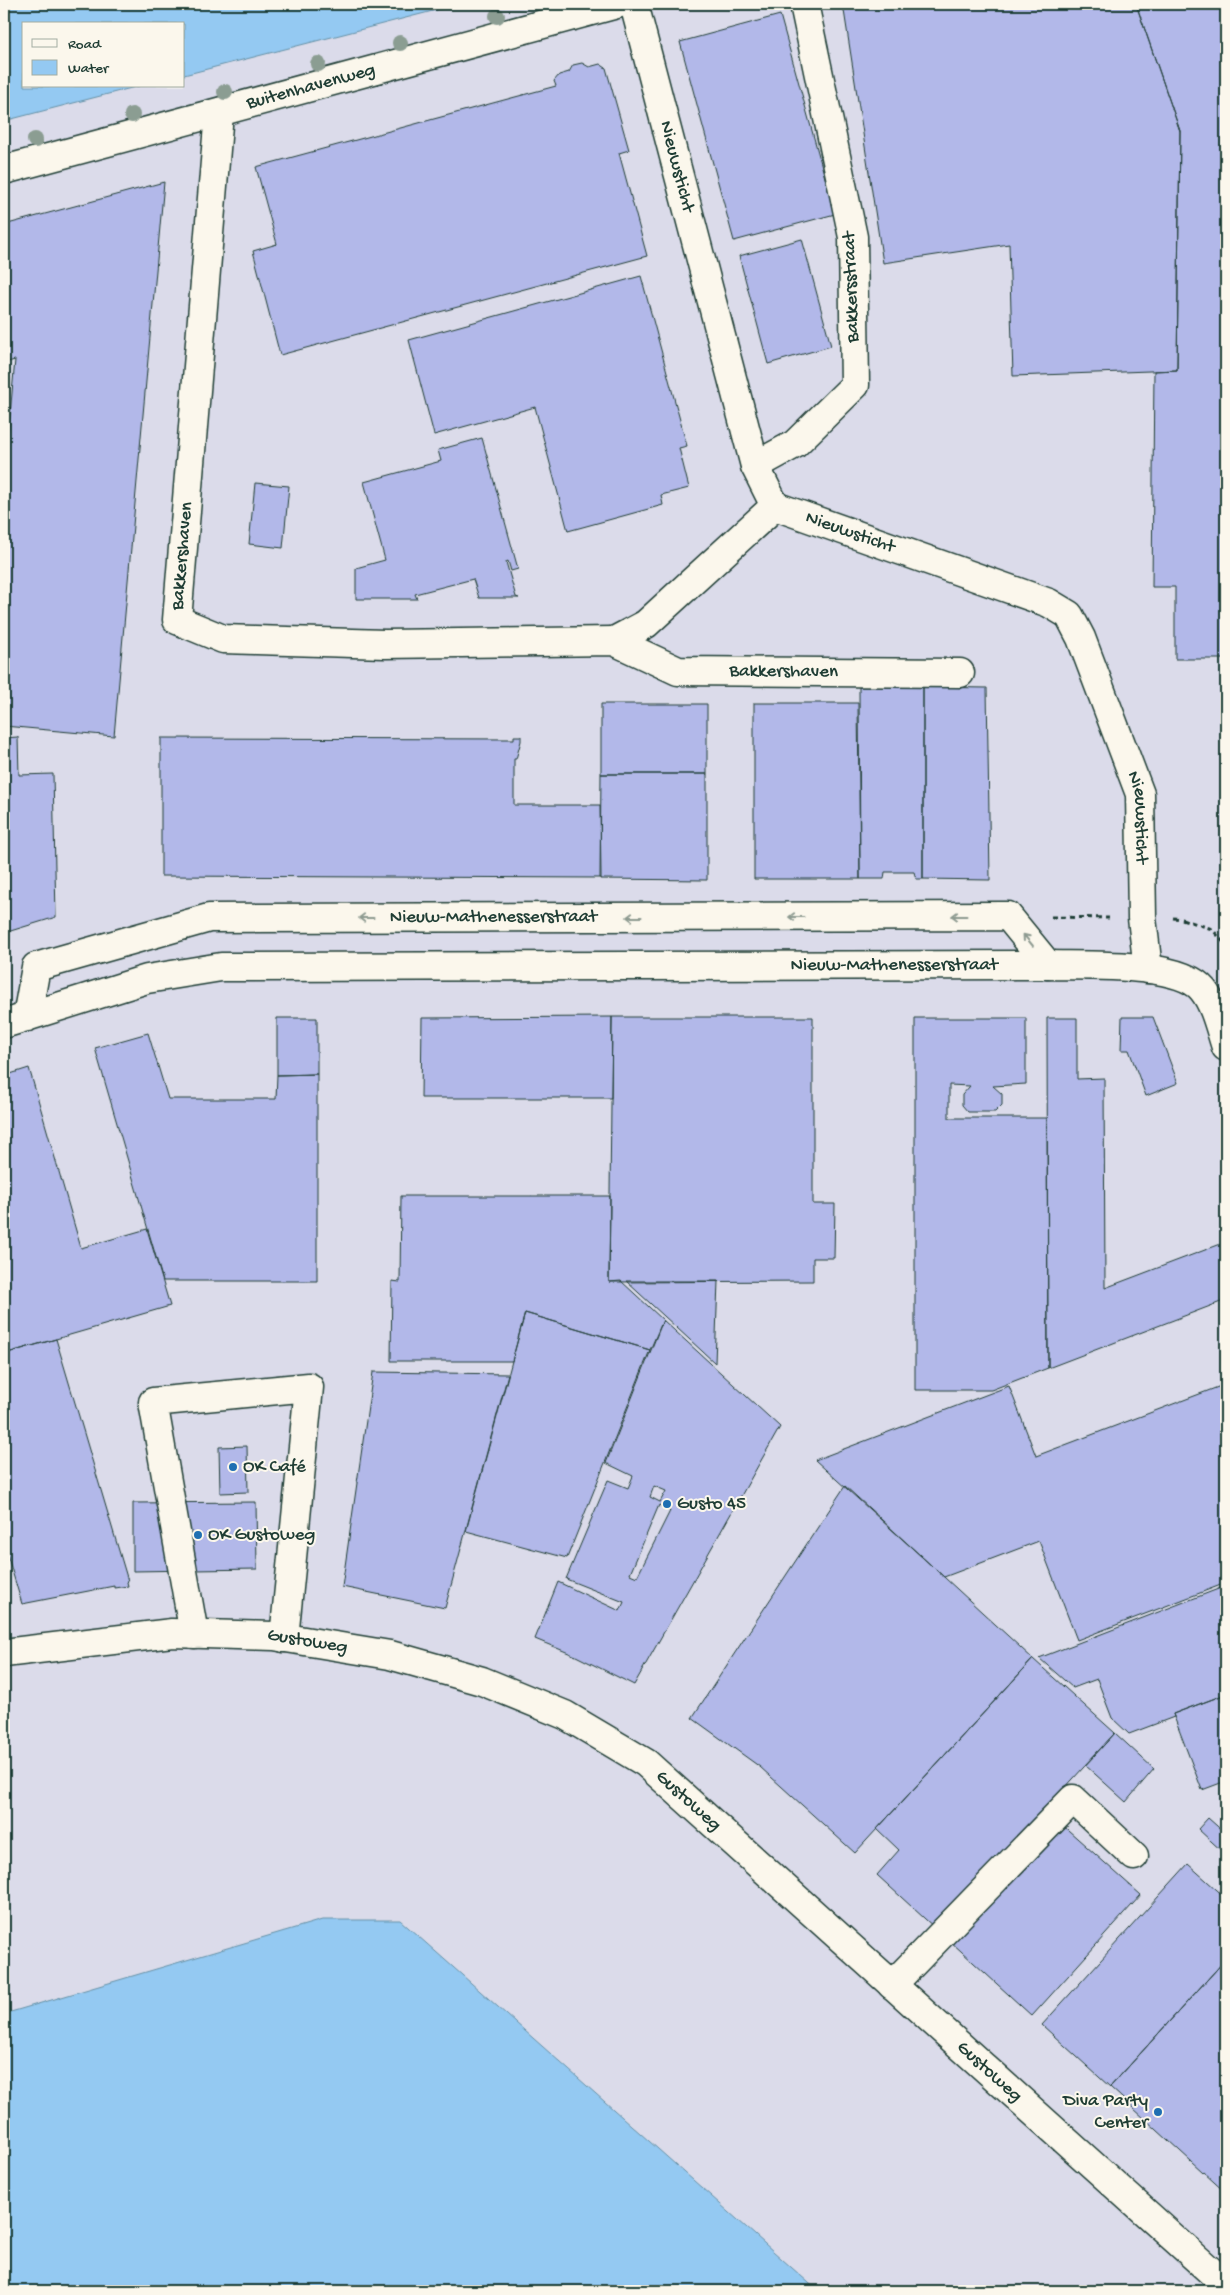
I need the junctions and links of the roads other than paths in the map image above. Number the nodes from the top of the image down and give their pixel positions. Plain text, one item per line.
1 (617, 4) edge
2 (634, 4) edge
3 (804, 4) edge
4 (219, 112) junction
5 (4, 170) edge
6 (755, 466) junction
7 (775, 506) junction
8 (614, 641) junction
9 (960, 673) dead end
10 (1048, 965) junction
11 (1148, 969) junction
12 (1217, 994) edge
13 (15, 1021) edge
14 (1226, 1047) edge
15 (194, 1634) junction
16 (284, 1638) junction
17 (4, 1653) edge
18 (1134, 1856) dead end
19 (892, 1985) junction
20 (1226, 2286) edge

1 - 4 street, Buitenhavenweg
2 - 6 street, Nieuwsticht
3 - 6 street, Bakkersstraat
4 - 5 street, Buitenhavenweg
4 - 8 street, Bakkershaven
6 - 7 street, Nieuwsticht
7 - 8 street, Bakkershaven
7 - 11 street, Nieuwsticht
8 - 9 street, Bakkershaven
10 - 11 street, Nieuw-Mathenesserstraat
10 - 13 street, Nieuw-Mathenesserstraat
10 -> 13 street, Nieuw-Mathenesserstraat
11 - 12 street, Nieuw-Mathenesserstraat
12 - 14 street
15 - 16 street, Gustoweg
15 - 16 street
15 - 17 street, Gustoweg
16 - 19 street, Gustoweg
18 - 19 street
19 - 20 street, Gustoweg

